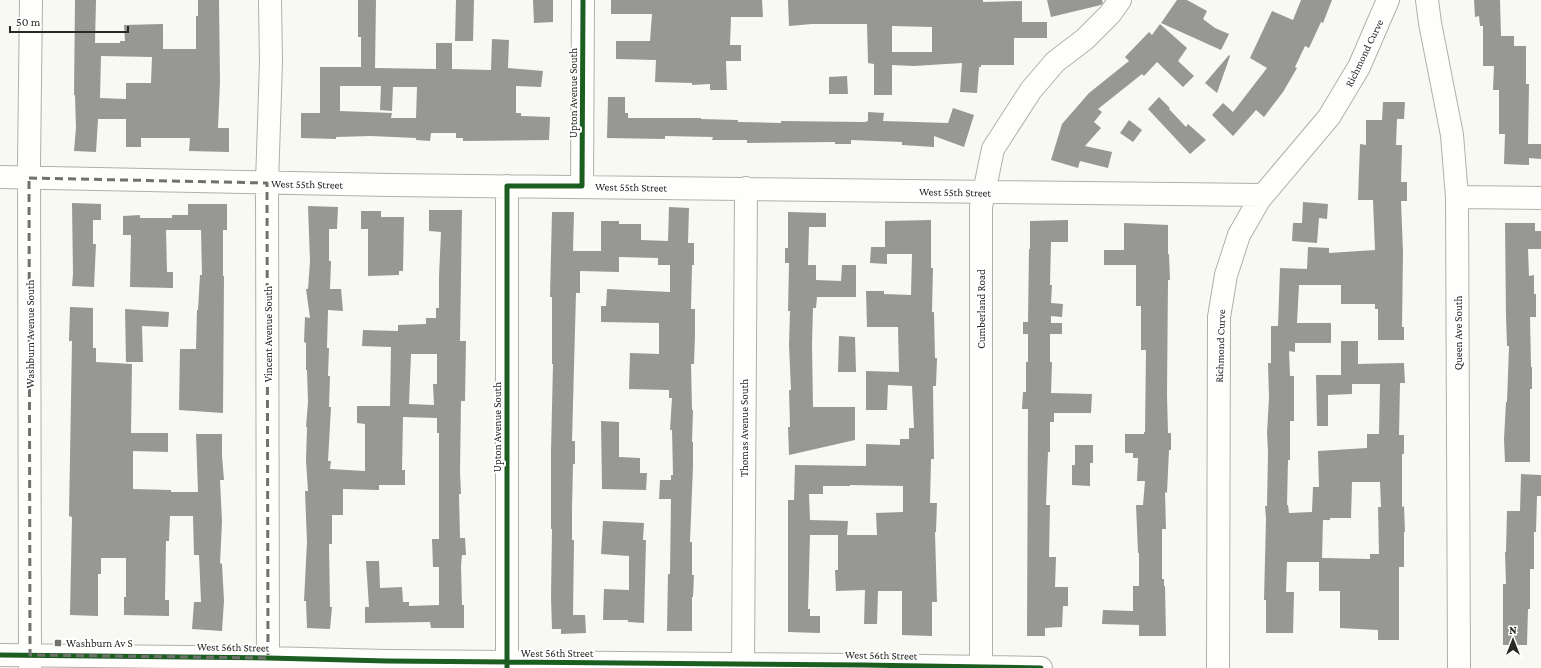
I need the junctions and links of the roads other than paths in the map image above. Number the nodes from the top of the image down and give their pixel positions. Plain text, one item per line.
1 (31, 0) edge
2 (270, 0) edge
3 (583, 0) edge
4 (1120, 0) edge
5 (1388, 0) edge
6 (1427, 0) edge
7 (0, 177) edge
8 (29, 178) junction
9 (267, 183) junction
10 (506, 186) junction
11 (582, 186) junction
12 (746, 188) junction
13 (984, 192) junction
14 (1262, 195) junction
15 (1457, 197) junction
16 (1541, 198) edge
17 (0, 654) edge
18 (30, 661) edge
19 (268, 663) edge
20 (507, 665) edge
21 (743, 666) edge
22 (981, 667) edge
23 (1041, 668) edge
24 (1218, 668) edge
25 (1459, 668) edge

1 - 8 street, Washburn Avenue South
2 - 9 street, Vincent Avenue South
3 - 11 street, Upton Avenue South
4 - 13 street, Cumberland Road
5 - 14 street, Richmond Curve
6 - 15 street, Queen Ave South
7 - 8 street, West 55th Street
8 - 9 street, West 55th Street
8 - 18 street, Washburn Avenue South
9 - 10 street, West 55th Street
9 - 19 street, Vincent Avenue South
10 - 11 street, West 55th Street
10 - 20 street, Upton Avenue South
11 - 12 street, West 55th Street
12 - 13 street, West 55th Street
12 - 21 street, Thomas Avenue South
13 - 14 street, West 55th Street
13 - 22 street, Cumberland Road
14 - 24 street, Richmond Curve
15 - 16 street
15 - 25 street, Queen Ave South
17 - 18 street, West 56th Street
18 - 19 street, West 56th Street
19 - 20 street, West 56th Street
20 - 21 street, West 56th Street
21 - 22 street, West 56th Street
22 - 23 street, West 56th Street

